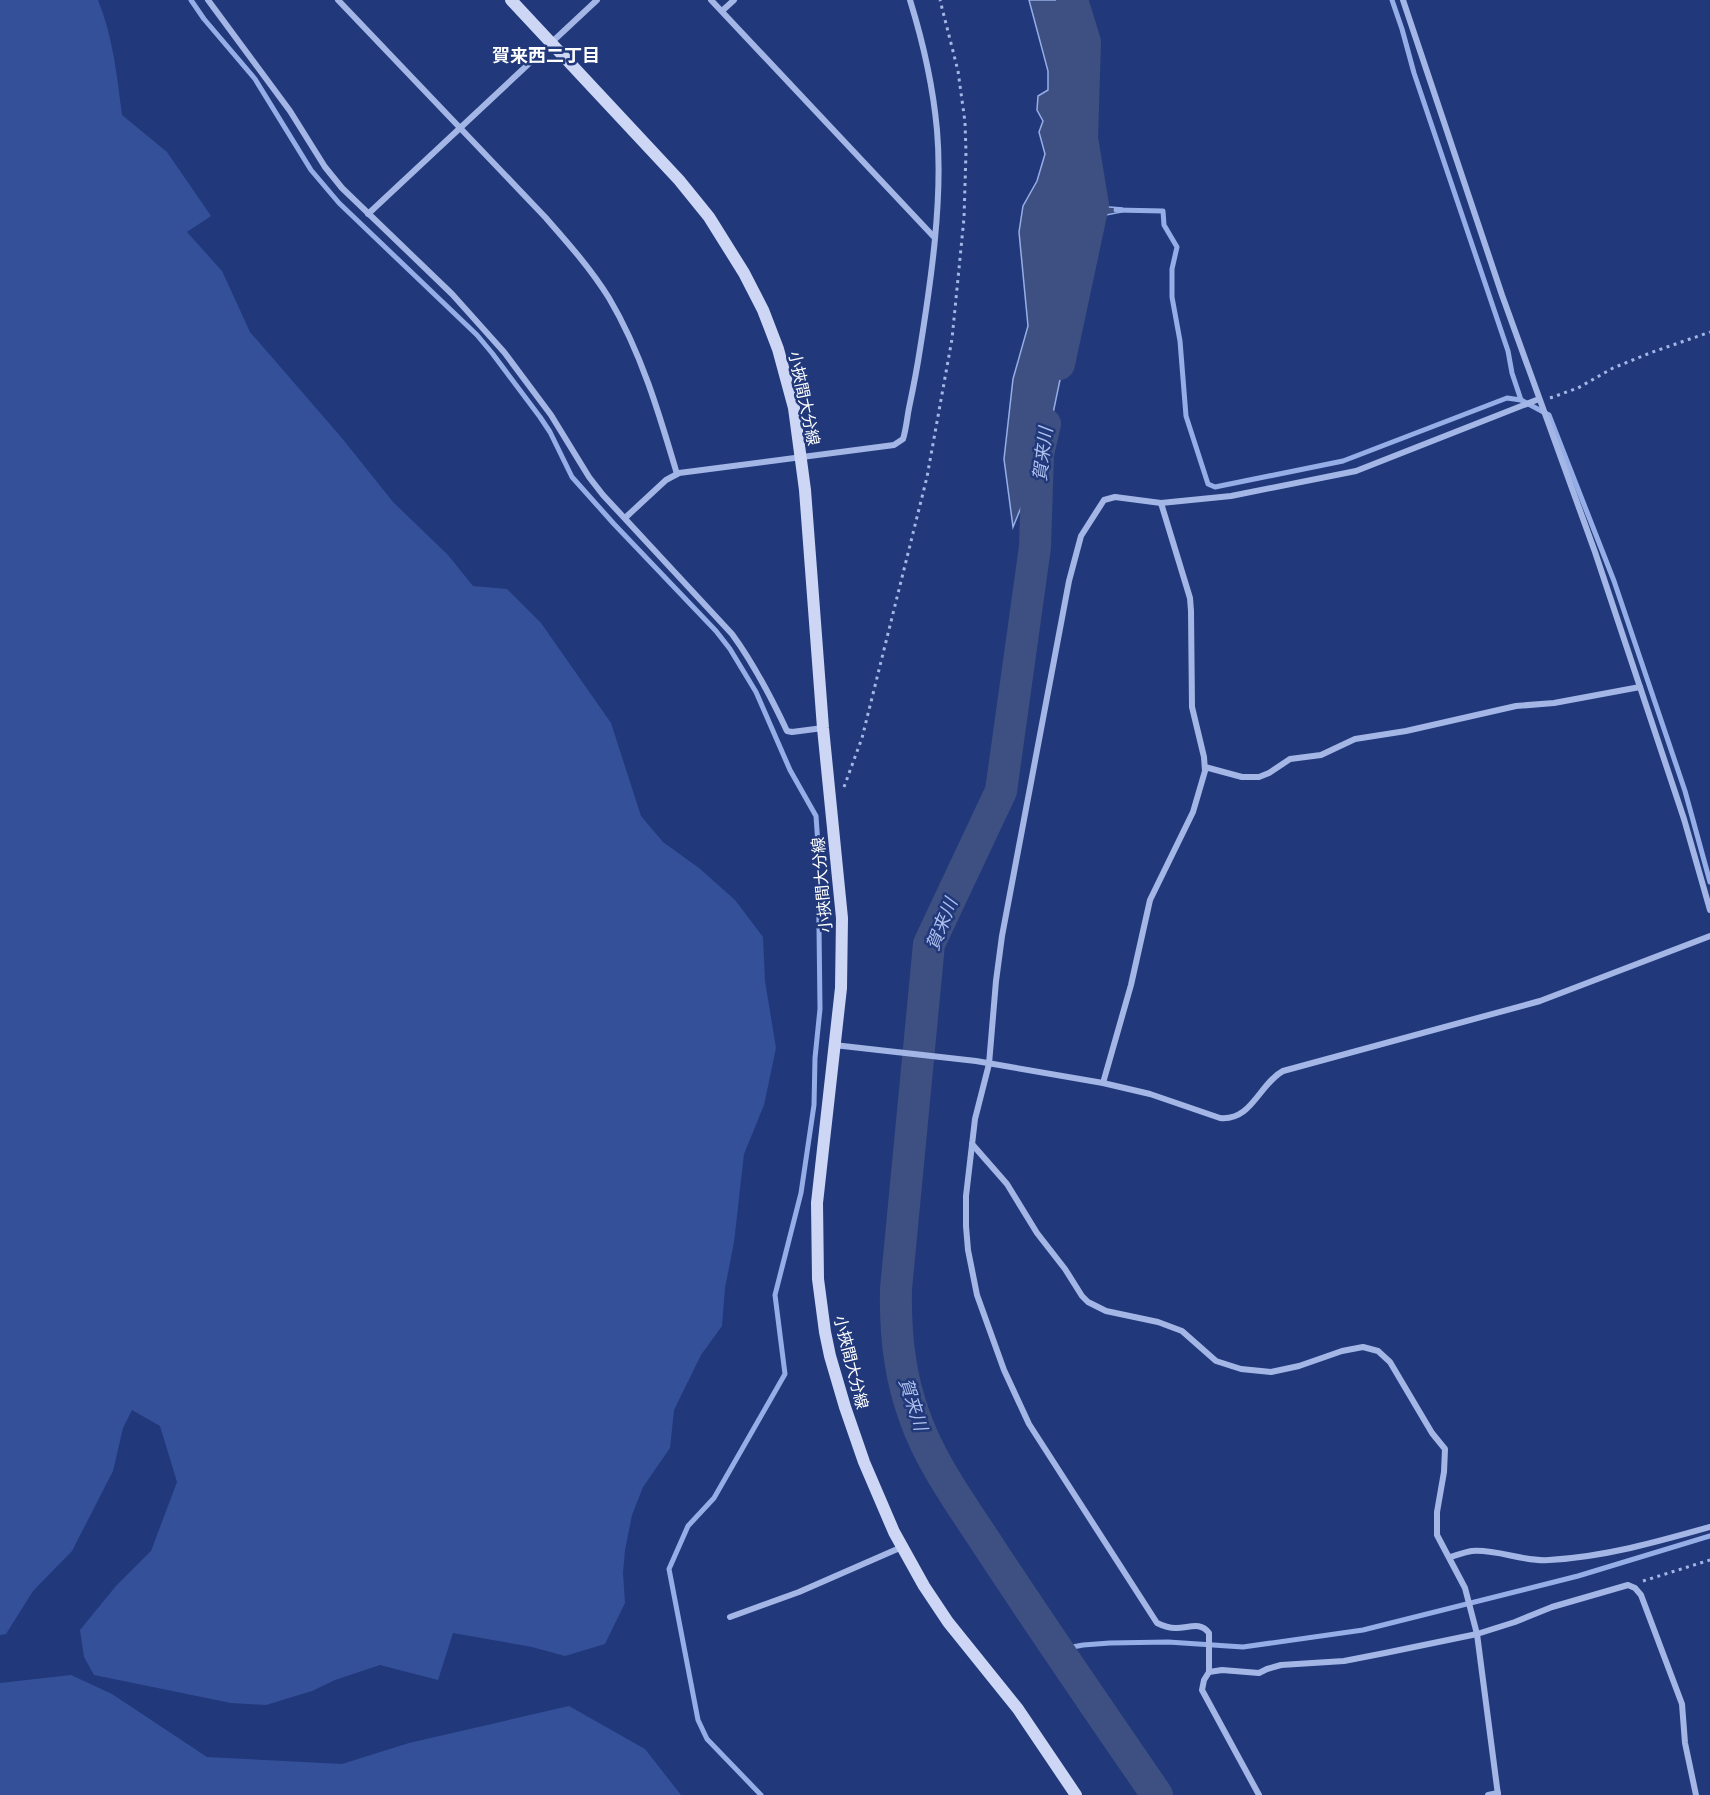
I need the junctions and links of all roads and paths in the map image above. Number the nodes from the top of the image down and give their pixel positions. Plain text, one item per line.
1 (208, 0) edge
2 (338, 0) edge
3 (511, 0) edge
4 (597, 0) edge
5 (711, 0) edge
6 (734, 0) edge
7 (910, 0) edge
8 (940, 0) edge
9 (1403, 0) edge
10 (722, 11) junction
11 (551, 43) junction
12 (460, 128) junction
13 (368, 214) junction
14 (934, 237) junction
15 (1710, 333) edge
16 (1539, 399) junction
17 (801, 457) junction
18 (677, 474) junction
19 (1161, 503) junction
20 (625, 518) junction
21 (1640, 687) junction
22 (823, 728) junction
23 (1204, 766) junction
24 (844, 787) dead end
25 (1710, 910) edge
26 (1710, 936) edge
27 (834, 1045) junction
28 (989, 1064) junction
29 (1103, 1083) junction
30 (972, 1144) junction
31 (1710, 1527) edge
32 (902, 1547) junction
33 (1450, 1557) junction
34 (1710, 1560) edge
35 (1628, 1585) junction
36 (730, 1617) dead end
37 (1477, 1634) junction
38 (1209, 1671) junction
39 (1498, 1794) edge
40 (1076, 1795) edge
41 (1259, 1795) edge
42 (1488, 1795) edge
43 (1696, 1795) edge

1 - 13 street
2 - 12 street
3 - 11 main road, 小挾間大分線
4 - 11 street
5 - 10 street
6 - 10 street
7 - 14 street
8 - 24 path
9 - 16 street
10 - 14 street
11 - 12 street
11 - 17 main road, 小挾間大分線
12 - 13 street
12 - 18 street
13 - 20 street
14 - 17 street
15 - 16 path
16 - 19 street
16 - 21 street
17 - 18 street
17 - 22 main road, 小挾間大分線
18 - 20 street
19 - 23 street
19 - 28 street
20 - 22 street
21 - 23 street
21 - 25 street
22 - 27 main road, 小挾間大分線
23 - 29 street
26 - 29 street
27 - 28 street
27 - 32 main road, 小挾間大分線
28 - 29 street
28 - 30 street
30 - 33 street
30 - 38 street
31 - 33 street
32 - 36 street
32 - 40 main road, 小挾間大分線
33 - 37 street
34 - 35 path
35 - 37 street
35 - 43 street
37 - 38 street
37 - 39 street
38 - 41 street
39 - 42 street

